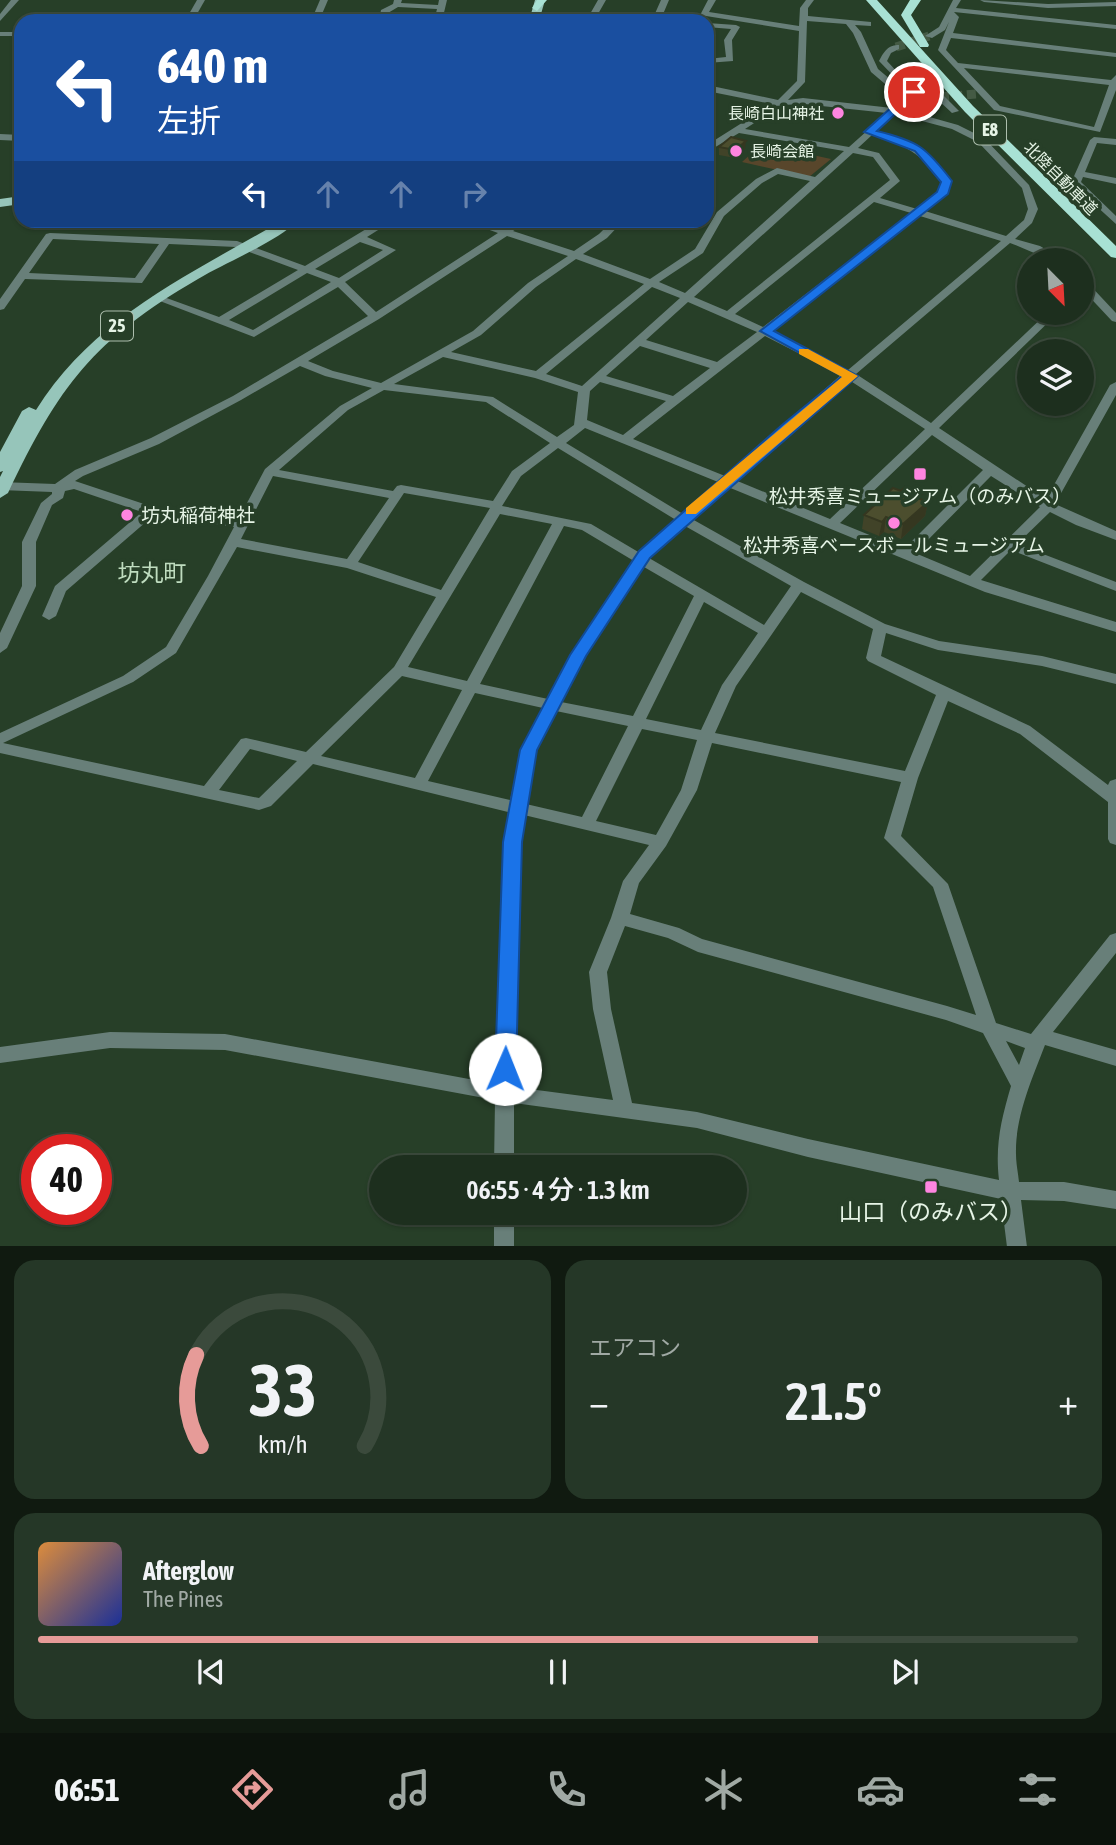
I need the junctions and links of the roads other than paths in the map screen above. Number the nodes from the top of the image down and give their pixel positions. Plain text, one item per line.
1 (15, 0) edge
2 (810, 0) edge
3 (855, 0) edge
4 (871, 0) edge
5 (881, 0) edge
6 (916, 0) edge
7 (957, 0) edge
8 (985, 0) edge
9 (398, 2) edge
10 (442, 4) edge
11 (1116, 4) edge
12 (952, 12) junction
13 (384, 14) edge
14 (803, 18) junction
15 (0, 19) edge
16 (714, 19) edge
17 (848, 22) junction
18 (868, 24) dead end
19 (714, 25) edge
20 (1116, 27) edge
21 (803, 29) junction
22 (948, 35) junction
23 (929, 36) tunnel mouth
24 (890, 45) dead end
25 (1116, 54) edge
26 (714, 60) edge
27 (958, 65) junction
28 (935, 74) junction
29 (1115, 81) edge
30 (894, 87) dead end
31 (714, 89) edge
32 (720, 90) junction
33 (908, 92) junction
34 (714, 93) edge
35 (919, 93) junction
36 (981, 99) junction
37 (780, 103) junction
38 (894, 111) junction
39 (955, 111) dead end
40 (910, 113) junction
41 (738, 130) junction
42 (869, 132) junction
43 (1116, 142) edge
44 (714, 145) edge
45 (852, 150) junction
46 (1080, 174) junction
47 (817, 180) junction
48 (1116, 181) edge
49 (874, 199) junction
50 (921, 213) junction
51 (1116, 221) edge
52 (714, 225) edge
53 (267, 228) edge
54 (277, 228) edge
55 (376, 228) edge
56 (493, 228) edge
57 (515, 228) edge
58 (611, 228) edge
59 (712, 228) edge
60 (509, 233) junction
61 (360, 238) junction
62 (1008, 239) junction
63 (1116, 240) edge
64 (165, 242) junction
65 (242, 245) junction
66 (1036, 248) edge
67 (574, 254) junction
68 (1116, 254) edge
69 (306, 270) junction
70 (20, 276) junction
71 (338, 281) junction
72 (651, 283) junction
73 (1094, 296) edge
74 (157, 298) junction
75 (688, 298) junction
76 (0, 307) edge
77 (728, 315) junction
78 (375, 317) junction
79 (1116, 319) edge
80 (220, 321) junction
81 (1039, 326) edge
82 (766, 331) junction
83 (640, 342) junction
84 (440, 353) junction
85 (297, 361) junction
86 (718, 366) junction
87 (538, 375) junction
88 (851, 376) junction
89 (600, 378) junction
90 (1116, 385) edge
91 (380, 386) junction
92 (584, 390) junction
93 (674, 400) junction
94 (579, 421) junction
95 (933, 427) junction
96 (625, 439) junction
97 (558, 441) junction
98 (0, 467) edge
99 (992, 468) junction
100 (269, 472) junction
101 (728, 481) junction
102 (1, 488) edge
103 (58, 488) junction
104 (396, 495) junction
105 (1048, 506) junction
106 (151, 511) junction
107 (683, 518) junction
108 (834, 522) junction
109 (559, 523) junction
110 (242, 524) junction
111 (1116, 536) edge
112 (233, 542) junction
113 (1009, 545) junction
114 (906, 555) junction
115 (641, 559) junction
116 (351, 564) junction
117 (972, 581) junction
118 (799, 585) junction
119 (1116, 587) edge
120 (443, 594) junction
121 (701, 595) junction
122 (49, 616) dead end
123 (880, 627) junction
124 (1116, 627) edge
125 (766, 632) junction
126 (0, 648) edge
127 (399, 670) junction
128 (1116, 679) edge
129 (472, 686) junction
130 (944, 693) junction
131 (551, 705) junction
132 (636, 721) junction
133 (706, 737) junction
134 (0, 739) edge
135 (0, 747) edge
136 (311, 759) junction
137 (910, 778) junction
138 (419, 783) junction
139 (208, 792) junction
140 (1115, 792) edge
141 (517, 807) junction
142 (587, 823) junction
143 (1116, 839) edge
144 (660, 842) junction
145 (620, 918) junction
146 (1116, 940) edge
147 (988, 1025) junction
148 (1037, 1040) junction
149 (0, 1055) edge
150 (1116, 1058) edge
151 (1020, 1086) junction
152 (505, 1094) junction
153 (624, 1109) junction
154 (505, 1155) edge
155 (1012, 1192) junction
156 (1116, 1200) edge
157 (504, 1225) edge
158 (504, 1246) edge
159 (1017, 1246) edge

1 - 15 street
2 - 14 street
3 - 28 highway
4 - 28 highway, 北陸自動車道 / E8
5 - 36 highway, 北陸自動車道 / E8
6 - 36 highway
7 - 12 street
8 - 11 street
9 - 10 street
9 - 13 street
12 - 20 street
12 - 22 street
12 - 23 street
14 - 17 street
14 - 21 street
16 - 21 street
17 - 18 street
17 - 30 street
19 - 26 street
21 - 37 street
22 - 25 street
22 - 27 street
24 - 33 street
27 - 29 street
27 - 36 street
28 - 68 highway, 北陸自動車道 / E8
29 - 36 street
31 - 32 street
32 - 34 street
32 - 37 street
33 - 35 street
33 - 38 street
35 - 39 street
35 - 40 street
36 - 63 highway, 北陸自動車道 / E8
37 - 38 street
37 - 41 street
38 - 40 street
38 - 42 street
40 - 62 street
41 - 44 street
41 - 45 street
42 - 45 street
42 - 50 street
43 - 46 street
45 - 47 street
45 - 49 street
46 - 48 street
46 - 51 street
47 - 52 street
47 - 75 street
49 - 50 street
49 - 77 street
50 - 62 street
50 - 82 street
53 - 65 main road, 25
54 - 65 main road, 25
55 - 61 street
56 - 60 street
57 - 60 street
58 - 67 street
59 - 72 street
60 - 67 street
60 - 78 street
61 - 69 street
61 - 71 street
62 - 66 street
62 - 88 street
64 - 65 street
64 - 70 street
64 - 70 street
65 - 69 street
65 - 74 main road, 25
65 - 98 main road, 25
67 - 72 street
67 - 84 street
69 - 71 street
69 - 80 street
70 - 76 street
71 - 78 street
71 - 80 street
72 - 75 street
72 - 87 street
73 - 79 street
74 - 80 street
74 - 102 main road, 25
75 - 77 street
75 - 83 street
77 - 82 street
78 - 85 street
81 - 95 street
82 - 86 street
82 - 88 street
83 - 86 street
83 - 89 street
84 - 87 street
84 - 91 street
85 - 91 street
85 - 103 street
86 - 93 street
87 - 92 street
88 - 95 street
88 - 101 street
89 - 92 street
89 - 93 street
90 - 105 street
91 - 97 street
91 - 100 street
92 - 94 street
93 - 96 street
94 - 96 street
94 - 97 street
95 - 99 street
95 - 108 street
96 - 101 street
97 - 104 street
97 - 107 street
99 - 105 street
99 - 114 street
100 - 104 street
100 - 110 street
101 - 107 street
101 - 108 street
102 - 103 street
103 - 106 street
103 - 126 street
104 - 116 street
105 - 111 street
105 - 113 street
106 - 110 street
106 - 122 street
107 - 115 street
107 - 118 street
108 - 114 street
109 - 115 street
109 - 120 street
109 - 129 street
110 - 112 street
112 - 116 street
112 - 134 street
113 - 117 street
113 - 119 street
114 - 117 street
115 - 121 street
115 - 131 street
116 - 120 street
117 - 124 street
118 - 123 street
118 - 125 street
120 - 127 street
121 - 125 street
121 - 132 street
123 - 128 street
123 - 130 street
125 - 133 street
127 - 129 street
127 - 136 street
129 - 131 street
129 - 138 street
130 - 137 street
130 - 140 street
131 - 132 street
131 - 141 street
132 - 133 street
132 - 142 street
133 - 137 street
133 - 144 street
135 - 139 street
136 - 138 street
136 - 139 street
136 - 139 street
137 - 147 street
138 - 141 street
140 - 143 street
141 - 142 street
141 - 152 street
142 - 144 street
144 - 145 street
145 - 147 street
145 - 153 street
146 - 148 street
147 - 148 street
147 - 151 street
148 - 150 street
148 - 151 street
149 - 152 street
151 - 155 street
152 - 153 street
152 - 154 street
153 - 155 street
155 - 156 street
155 - 159 street
157 - 158 street

